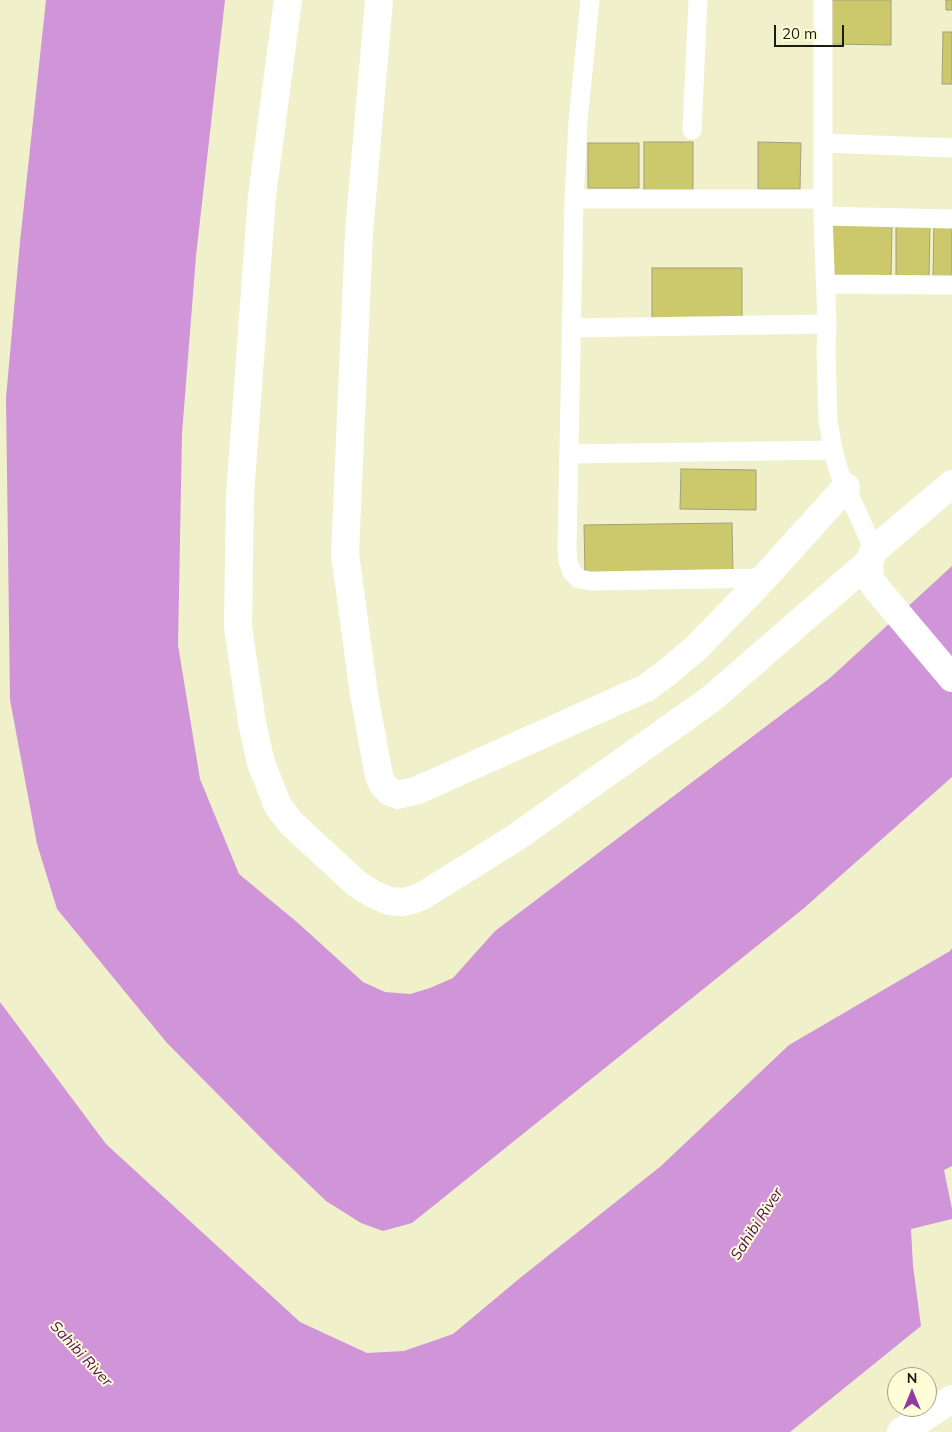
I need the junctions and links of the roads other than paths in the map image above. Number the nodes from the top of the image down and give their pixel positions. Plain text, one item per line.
1 (288, 0) edge
2 (379, 0) edge
3 (590, 0) edge
4 (698, 0) edge
5 (823, 0) edge
6 (692, 130) dead end
7 (824, 143) junction
8 (952, 148) edge
9 (574, 199) junction
10 (823, 208) junction
11 (952, 219) edge
12 (826, 284) junction
13 (952, 285) edge
14 (827, 324) junction
15 (571, 328) junction
16 (833, 450) junction
17 (569, 454) junction
18 (952, 484) edge
19 (846, 487) junction
20 (871, 556) junction
21 (764, 578) junction
22 (952, 678) edge
23 (948, 1410) edge
24 (904, 1431) edge

1 - 20 street
2 - 21 street
3 - 9 street
4 - 6 street
5 - 7 street
7 - 8 street
7 - 10 street
9 - 10 street
9 - 15 street
10 - 11 street
10 - 12 street
12 - 13 street
12 - 14 street
14 - 15 street
14 - 16 street
15 - 17 street
16 - 17 street
16 - 19 street
17 - 21 street
18 - 20 street
19 - 20 street
19 - 21 street
20 - 22 street
23 - 24 street

